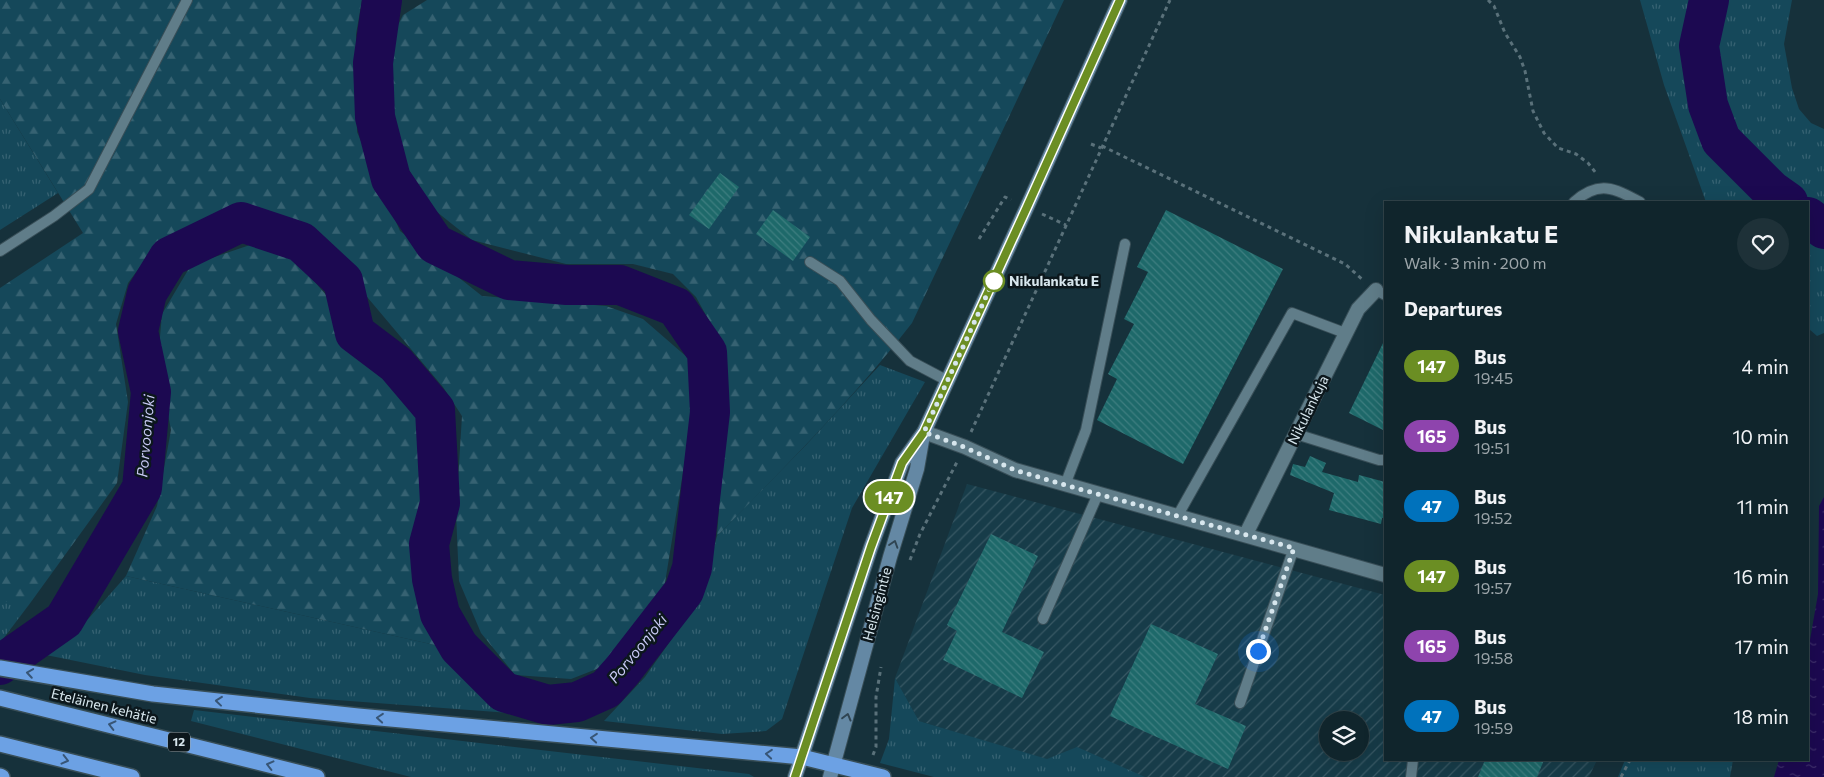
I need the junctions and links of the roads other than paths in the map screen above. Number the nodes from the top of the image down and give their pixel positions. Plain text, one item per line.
1 (187, 0) edge
2 (1120, 0) edge
3 (1576, 201) edge
4 (1638, 201) edge
5 (1125, 244) dead end
6 (0, 251) edge
7 (810, 262) dead end
8 (1381, 293) edge
9 (1346, 333) junction
10 (948, 381) junction
11 (924, 432) junction
12 (1296, 434) junction
13 (1384, 460) edge
14 (1065, 485) junction
15 (1098, 494) junction
16 (1178, 515) junction
17 (1246, 534) junction
18 (1294, 548) junction
19 (1384, 574) edge
20 (1043, 620) dead end
21 (0, 668) edge
22 (0, 698) edge
23 (1240, 703) dead end
24 (0, 744) edge
25 (802, 757) junction
26 (1413, 761) edge
27 (832, 771) edge
28 (132, 777) edge
29 (317, 777) edge
30 (795, 777) edge
31 (883, 777) edge
32 (1411, 777) edge

1 - 6 lane
2 - 10 main road, Helsingintie
3 - 4 lane
5 - 14 lane
7 - 10 lane
8 - 9 street, Nikulankuja
9 - 12 street, Nikulankuja
9 - 16 lane
10 - 11 main road, Helsingintie
11 - 14 street
11 - 25 main road, Helsingintie
27 -> 11 main road, Helsingintie
12 - 13 lane
12 - 17 street, Nikulankuja
14 - 15 street
15 - 16 street
15 - 20 lane
16 - 17 street
17 - 18 street
18 - 19 street
18 - 23 lane
25 -> 21 highway
29 -> 22 highway, Eteläinen kehätie / 12
24 -> 28 highway
25 - 27 highway
25 - 30 main road, Helsingintie
26 - 32 lane
27 - 31 highway

